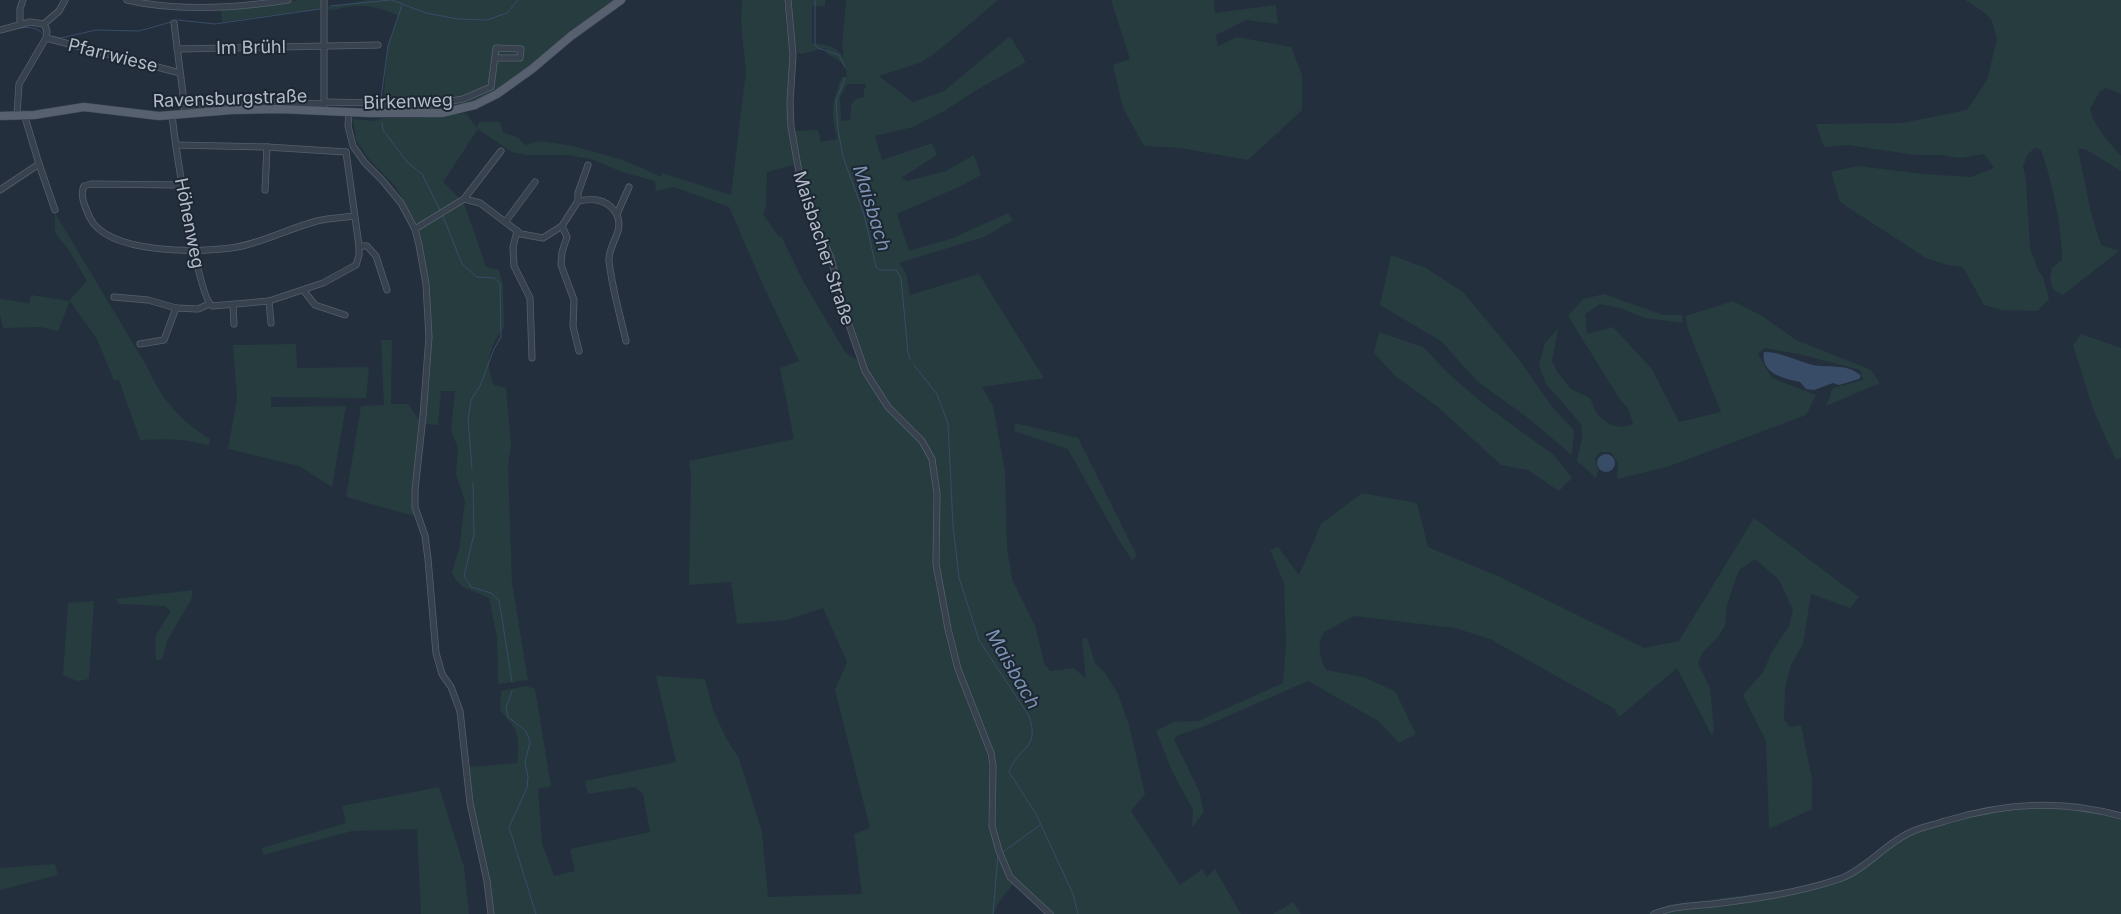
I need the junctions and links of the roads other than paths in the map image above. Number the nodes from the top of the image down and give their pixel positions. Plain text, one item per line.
1 (24, 0) edge
2 (65, 0) edge
3 (128, 0) edge
4 (288, 0) edge
5 (324, 0) edge
6 (621, 0) edge
7 (788, 0) edge
8 (174, 23) dead end
9 (20, 24) junction
10 (44, 24) junction
11 (0, 30) edge
12 (46, 38) junction
13 (324, 45) junction
14 (378, 45) dead end
15 (177, 49) junction
16 (495, 58) dead end
17 (180, 73) junction
18 (324, 106) junction
19 (185, 111) junction
20 (349, 113) junction
21 (21, 114) junction
22 (0, 116) edge
23 (172, 116) junction
24 (176, 145) junction
25 (354, 146) junction
26 (268, 147) junction
27 (501, 151) dead end
28 (346, 152) junction
29 (39, 164) junction
30 (588, 165) dead end
31 (535, 182) dead end
32 (181, 184) junction
33 (629, 187) dead end
34 (0, 190) edge
35 (265, 190) dead end
36 (464, 199) junction
37 (578, 201) junction
38 (55, 210) dead end
39 (617, 214) junction
40 (354, 216) junction
41 (506, 221) junction
42 (562, 226) junction
43 (415, 229) junction
44 (516, 231) junction
45 (359, 246) junction
46 (195, 250) junction
47 (387, 290) dead end
48 (304, 291) junction
49 (114, 297) dead end
50 (269, 301) junction
51 (209, 304) junction
52 (233, 305) junction
53 (176, 308) junction
54 (345, 315) dead end
55 (271, 323) dead end
56 (234, 324) dead end
57 (626, 341) dead end
58 (140, 344) dead end
59 (579, 352) dead end
60 (532, 358) dead end
61 (2121, 816) edge
62 (491, 914) edge
63 (1050, 914) edge
64 (1654, 914) edge

1 - 9 street
2 - 10 street
3 - 4 street
5 - 13 street
6 - 20 main road, Ravensburgstraße
7 - 63 street, Maisbacher Straße
8 - 15 street
9 - 10 street
9 - 11 street
10 - 12 street
12 - 17 street, Pfarrwiese
12 - 21 street
13 - 14 street, Im Brühl
13 - 15 street, Im Brühl
13 - 18 street
15 - 17 street
16 - 18 street, Birkenweg
17 - 19 street
18 - 19 main road, Ravensburgstraße
18 - 20 main road, Ravensburgstraße
19 - 23 main road, Ravensburgstraße
20 - 25 street
21 - 22 main road, Ravensburgstraße
21 - 23 main road, Ravensburgstraße
21 - 29 street
23 - 24 street, Höhenweg
24 - 26 street
24 - 32 street, Höhenweg
25 - 28 street
25 - 43 street
26 - 28 street
26 - 35 street
27 - 36 street
28 - 40 street
29 - 34 street
29 - 38 street
30 - 37 street
31 - 41 street
32 - 46 street, Höhenweg
32 - 46 street
33 - 39 street
36 - 41 street
36 - 43 street
37 - 39 street
37 - 42 street
39 - 57 street
40 - 45 street
40 - 46 street
41 - 44 street
42 - 44 street
42 - 59 street
43 - 62 street
44 - 60 street
45 - 47 street
45 - 48 street
46 - 51 street, Höhenweg
48 - 50 street
48 - 54 street
49 - 53 street
50 - 52 street
50 - 55 street
51 - 52 street
51 - 53 street
52 - 56 street
53 - 58 street
61 - 64 street

